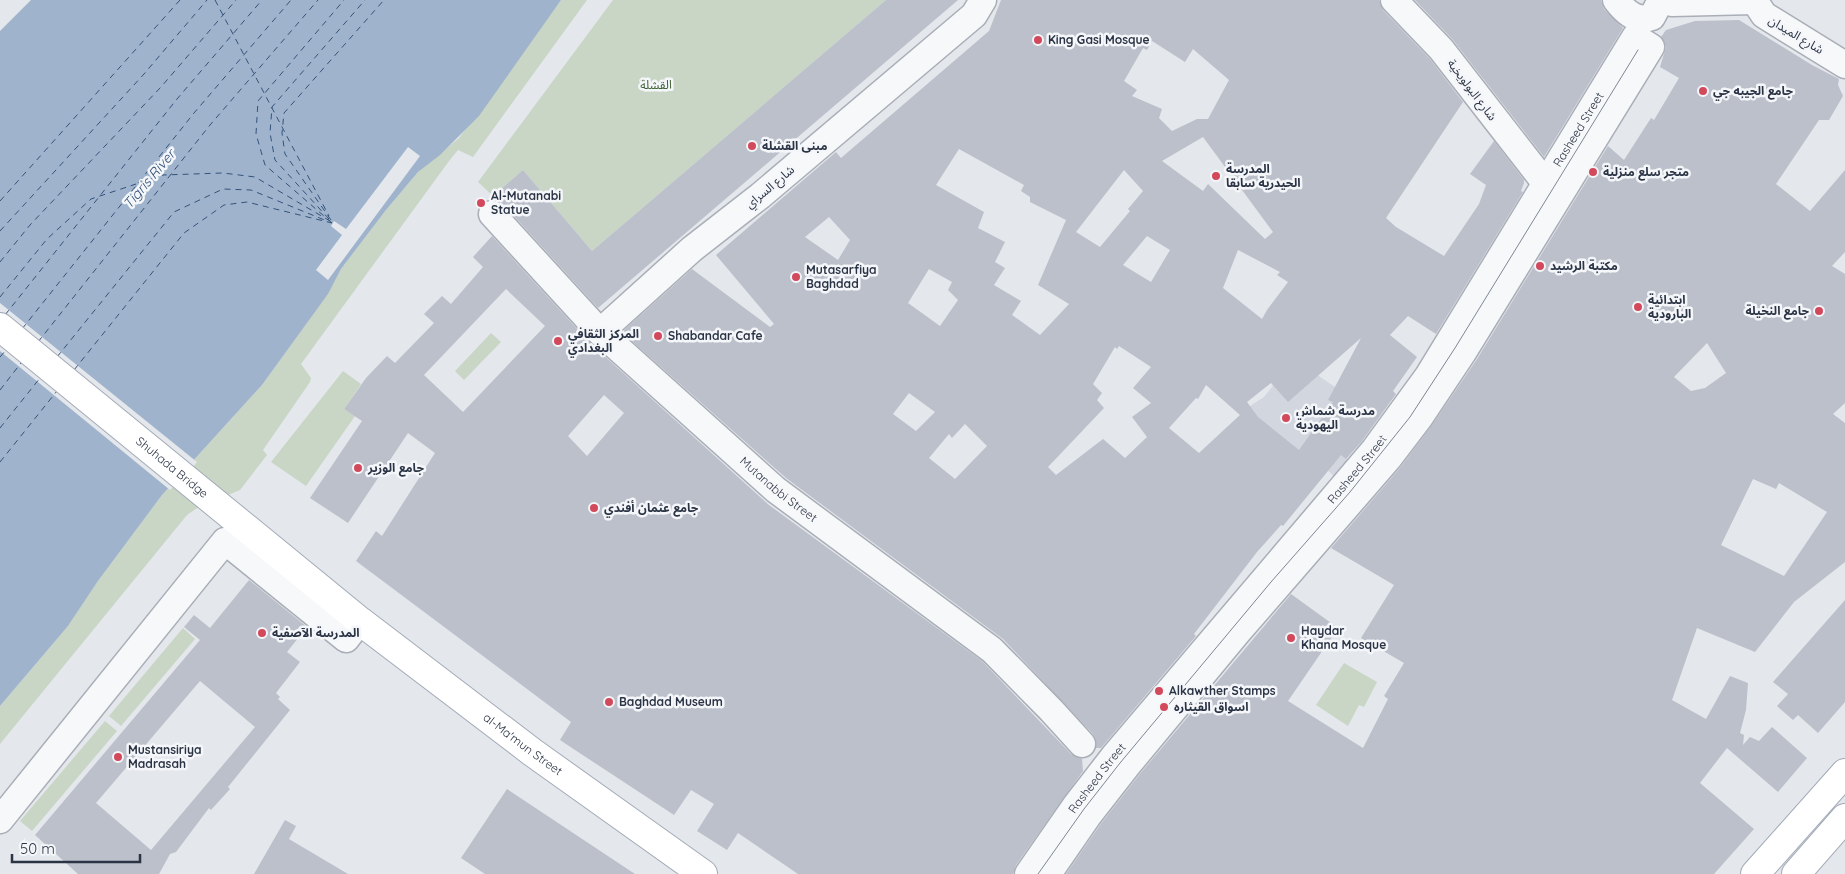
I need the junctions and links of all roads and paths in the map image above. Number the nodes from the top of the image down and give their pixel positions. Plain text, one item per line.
1 (983, 0) edge
2 (1394, 0) edge
3 (1616, 0) edge
4 (1668, 1) edge
5 (1754, 1) edge
6 (1643, 42) junction
7 (1845, 65) edge
8 (1546, 184) junction
9 (492, 214) dead end
10 (0, 327) edge
11 (600, 332) junction
12 (353, 615) junction
13 (1104, 769) junction
14 (1845, 773) edge
15 (1845, 818) edge
16 (0, 820) edge
17 (703, 874) edge
18 (1028, 874) edge
19 (1048, 874) edge
20 (1755, 874) edge
21 (1796, 874) edge

1 - 11 street, شارع السراي
2 - 8 street, شارع البولويخية
3 - 4 street
4 - 5 street
4 - 6 street, Rasheed Street
5 - 7 street, شارع الميدان
6 - 8 street, Rasheed Street
6 - 19 street, Rasheed Street
8 - 13 street, Rasheed Street
9 - 11 street, Mutanabbi Street
10 - 12 main road, Shuhada Bridge
11 - 13 street, Mutanabbi Street
12 - 16 street
12 - 17 main road, al-Ma'mun Street
13 - 18 street, Rasheed Street
14 - 20 main road
15 - 21 main road

